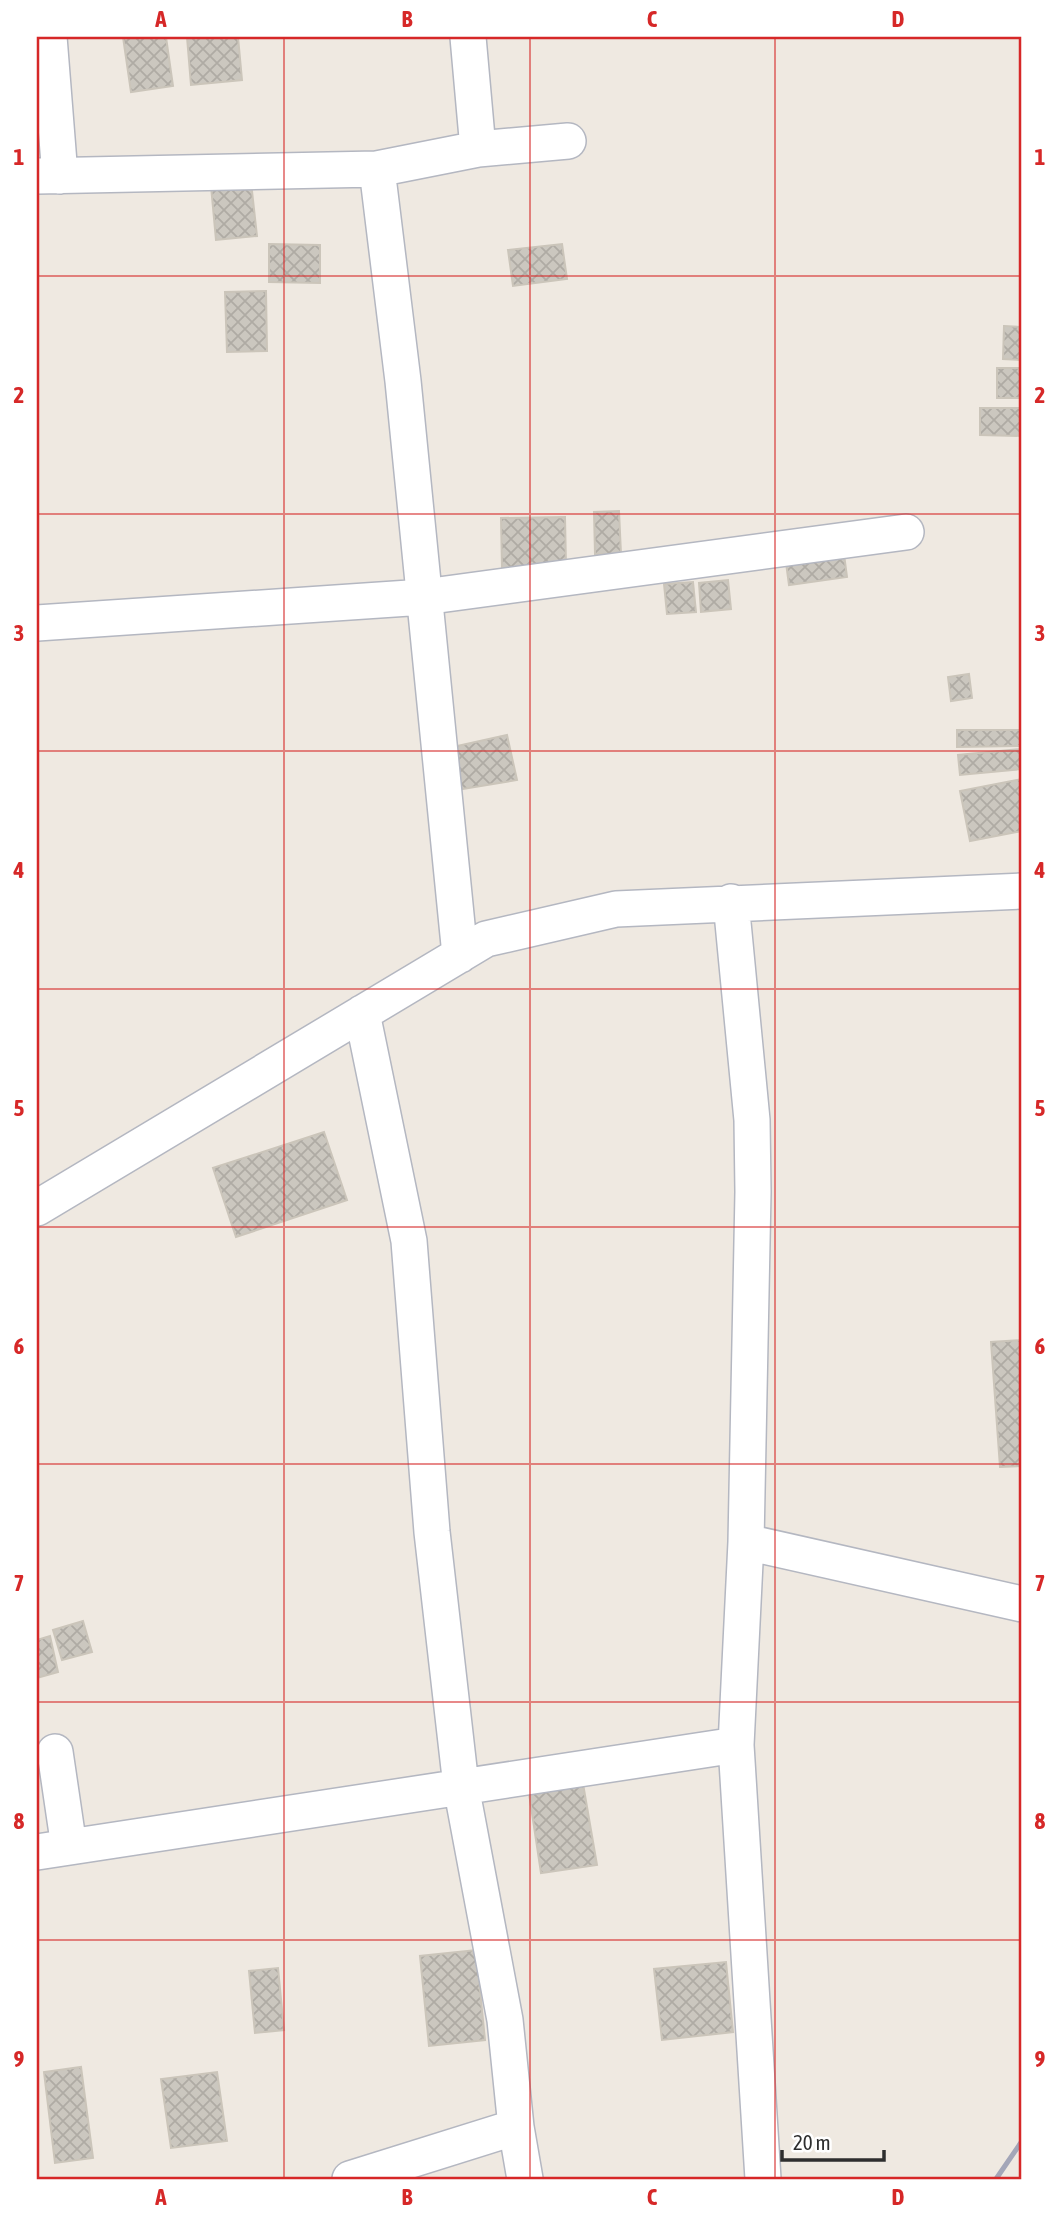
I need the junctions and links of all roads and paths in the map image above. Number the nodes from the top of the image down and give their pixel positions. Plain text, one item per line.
1 (50, 37) edge
2 (468, 37) edge
3 (568, 141) dead end
4 (478, 149) junction
5 (377, 169) junction
6 (48, 176) edge
7 (906, 532) dead end
8 (424, 597) junction
9 (37, 623) edge
10 (1022, 891) edge
11 (731, 902) junction
12 (460, 955) junction
13 (362, 1013) junction
14 (37, 1208) edge
15 (746, 1542) junction
16 (1022, 1604) edge
17 (736, 1745) junction
18 (55, 1752) dead end
19 (461, 1786) junction
20 (53, 1849) edge
21 (516, 2127) junction
22 (350, 2179) edge
23 (525, 2179) edge
24 (763, 2179) edge

1 - 6 street
2 - 4 street
3 - 4 street
4 - 5 street
5 - 6 street
5 - 8 street
7 - 8 street
8 - 9 street
8 - 12 street
10 - 11 street
11 - 12 street
11 - 15 street
12 - 13 street
13 - 14 street
13 - 19 street
15 - 16 street
15 - 17 street
17 - 19 street
17 - 24 street
18 - 20 street
19 - 20 street
19 - 21 street
21 - 22 street
21 - 23 street

